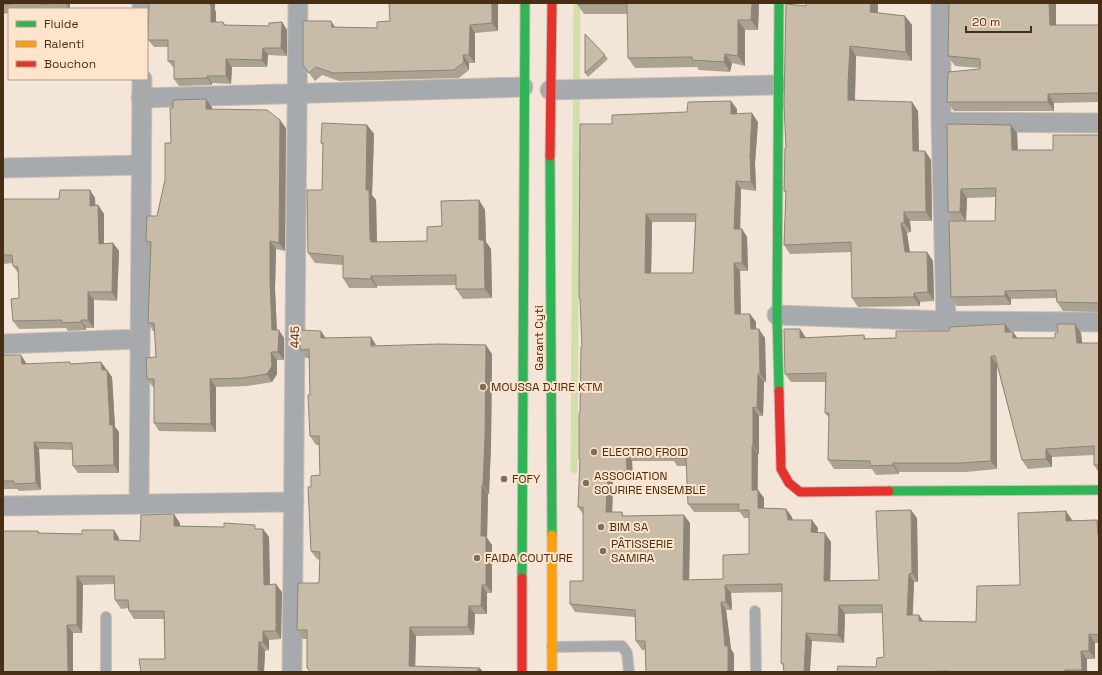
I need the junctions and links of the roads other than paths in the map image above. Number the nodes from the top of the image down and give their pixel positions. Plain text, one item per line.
1 (298, 3) edge
2 (525, 3) edge
3 (552, 3) edge
4 (779, 3) edge
5 (937, 3) edge
6 (142, 80) edge
7 (778, 85) junction
8 (523, 87) junction
9 (550, 90) junction
10 (297, 94) junction
11 (142, 98) junction
12 (940, 122) junction
13 (1099, 123) edge
14 (141, 165) junction
15 (3, 168) edge
16 (777, 315) junction
17 (946, 322) junction
18 (1099, 322) edge
19 (140, 339) junction
20 (3, 344) edge
21 (1099, 490) edge
22 (294, 502) junction
23 (139, 504) junction
24 (3, 506) edge
25 (756, 611) dead end
26 (106, 617) dead end
27 (552, 647) junction
28 (106, 672) edge
29 (292, 672) edge
30 (522, 672) edge
31 (552, 672) edge
32 (629, 672) edge
33 (756, 672) edge

1 - 10 street, 445
2 - 8 main road, Garant Cyti
3 - 9 main road, Garant Cyti
4 - 7 main road
5 - 12 street
6 - 11 street
7 - 9 street
7 - 16 main road
8 - 10 street
8 - 30 main road, Garant Cyti
9 - 27 main road, Garant Cyti
10 - 11 street
10 - 22 street, 445
11 - 14 street
12 - 13 street
12 - 17 street
14 - 15 street
14 - 19 street
16 - 17 street
16 - 21 main road
17 - 18 street
19 - 20 street
19 - 23 street
22 - 23 street
22 - 29 street, 445
23 - 24 street
25 - 33 lane
26 - 28 lane
27 - 31 main road, Garant Cyti
27 - 32 lane

